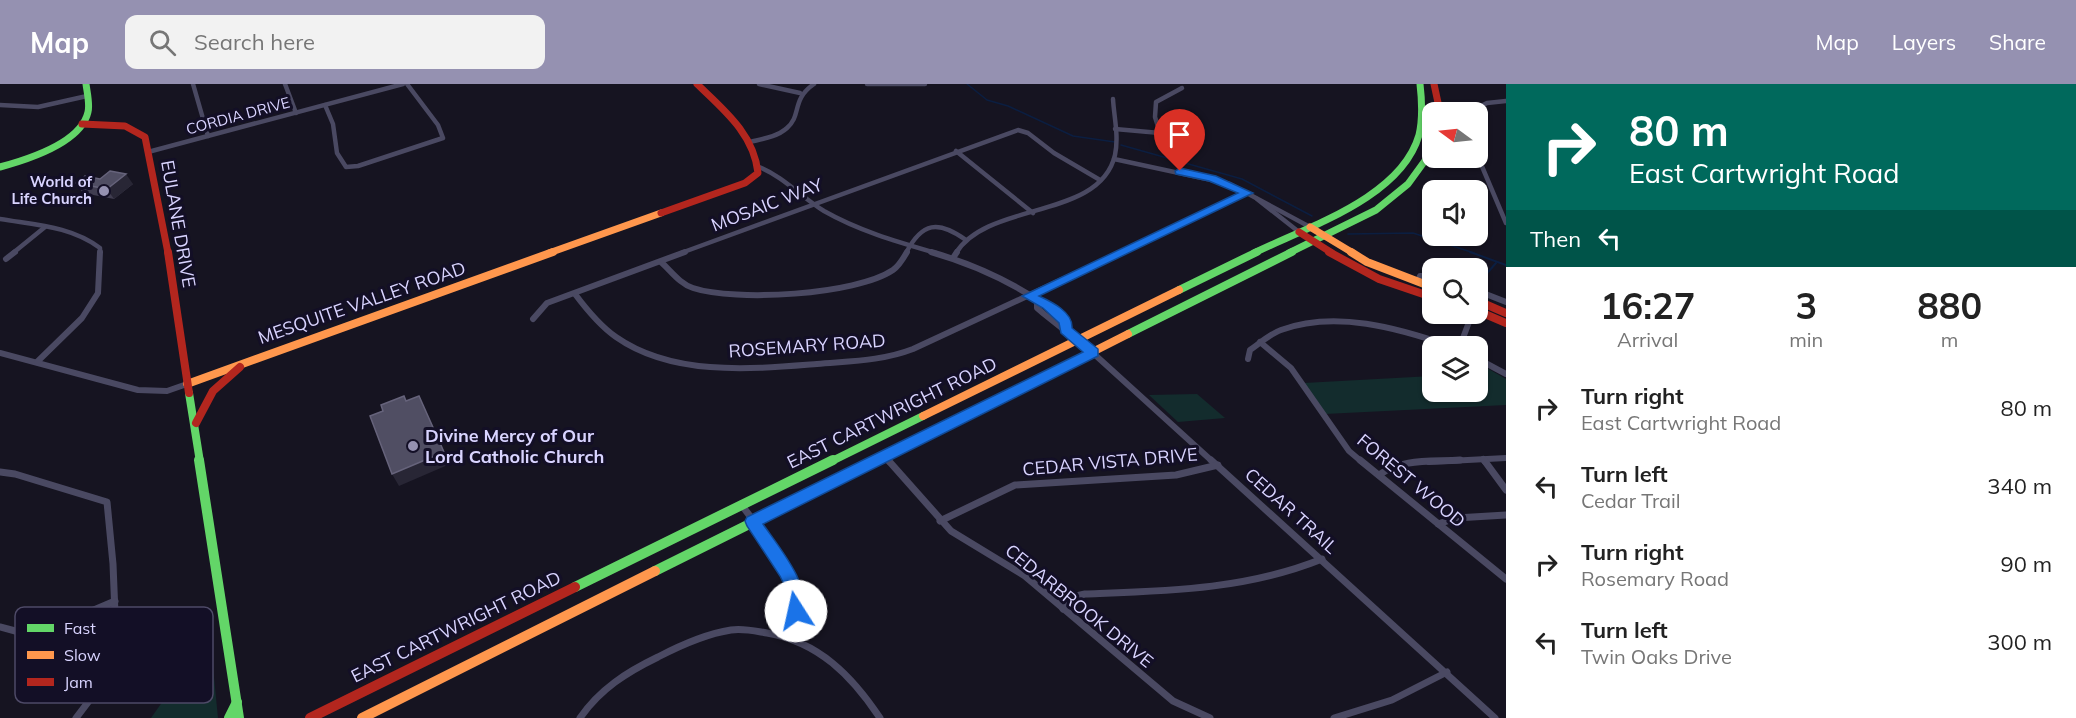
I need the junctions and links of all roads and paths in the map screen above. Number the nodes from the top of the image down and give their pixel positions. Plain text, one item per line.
1 (86, 84) edge
2 (193, 84) edge
3 (285, 84) edge
4 (375, 84) edge
5 (405, 84) edge
6 (697, 84) edge
7 (759, 84) edge
8 (814, 84) edge
9 (867, 84) edge
10 (925, 84) edge
11 (1420, 84) edge
12 (1434, 84) edge
13 (1182, 88) dead end
14 (379, 91) junction
15 (800, 93) junction
16 (87, 96) junction
17 (1113, 99) dead end
18 (1506, 101) edge
19 (1438, 102) edge
20 (1488, 103) edge
21 (0, 105) edge
22 (325, 105) junction
23 (296, 113) junction
24 (82, 124) junction
25 (1115, 129) junction
26 (208, 136) junction
27 (750, 142) junction
28 (956, 151) junction
29 (148, 152) junction
30 (1114, 159) junction
31 (5, 166) edge
32 (759, 167) junction
33 (1422, 168) edge
34 (1483, 168) edge
35 (1100, 180) junction
36 (1247, 193) junction
37 (1257, 198) junction
38 (813, 204) junction
39 (1033, 213) junction
40 (0, 219) edge
41 (1506, 223) edge
42 (45, 227) junction
43 (1310, 227) junction
44 (1299, 232) junction
45 (1325, 236) junction
46 (966, 240) junction
47 (1313, 242) junction
48 (910, 245) junction
49 (953, 258) junction
50 (6, 259) dead end
51 (662, 262) junction
52 (1422, 276) edge
53 (1418, 282) junction
54 (1422, 283) edge
55 (575, 294) junction
56 (1422, 295) edge
57 (1028, 296) junction
58 (1488, 298) edge
59 (1037, 302) junction
60 (1488, 302) edge
61 (1506, 302) edge
62 (1506, 314) edge
63 (1488, 315) edge
64 (533, 319) dead end
65 (1506, 323) edge
66 (1065, 330) junction
67 (1422, 338) edge
68 (1078, 341) junction
69 (1260, 342) junction
70 (0, 353) edge
71 (1093, 353) junction
72 (256, 358) junction
73 (1248, 358) dead end
74 (37, 362) junction
75 (1488, 364) edge
76 (1506, 374) edge
77 (187, 384) junction
78 (194, 428) junction
79 (885, 457) junction
80 (1506, 458) edge
81 (1483, 459) junction
82 (1218, 465) junction
83 (0, 472) edge
84 (1379, 476) junction
85 (1506, 490) edge
86 (741, 504) junction
87 (1506, 515) edge
88 (753, 521) junction
89 (940, 521) junction
90 (1438, 524) junction
91 (1322, 559) junction
92 (1506, 579) edge
93 (115, 601) junction
94 (101, 607) edge
95 (115, 607) edge
96 (1063, 609) junction
97 (0, 627) edge
98 (15, 631) edge
99 (788, 638) junction
100 (1446, 672) junction
101 (237, 702) junction
102 (87, 703) edge
103 (76, 718) edge
104 (229, 718) edge
105 (239, 718) edge
106 (310, 718) edge
107 (362, 718) edge
108 (580, 718) edge
109 (880, 718) edge
110 (1210, 718) edge
111 (1334, 718) edge
112 (1495, 718) edge

1 - 16 main road
2 - 26 street
3 - 23 street
4 - 14 street
5 - 14 street, CORDIA DRIVE
5 - 22 street
6 - 27 main road
7 - 15 street
8 - 15 street
9 - 10 street
11 - 43 main road, EAST CARTWRIGHT ROAD
12 - 19 main road
13 - 25 street
14 - 22 street, CORDIA DRIVE
15 - 27 street
16 - 21 street
16 - 24 main road
17 - 25 street
18 - 20 street
22 - 23 street, CORDIA DRIVE
23 - 26 street, CORDIA DRIVE
24 - 29 main road, EULANE DRIVE
24 - 31 main road
25 - 30 street
26 - 29 street, CORDIA DRIVE
27 - 32 main road
28 - 35 street, MOSAIC WAY
28 - 38 street, MOSAIC WAY
28 - 39 street
29 - 77 main road, EULANE DRIVE
30 - 35 street
30 - 36 street
32 - 38 street, CEDAR TRAIL
32 - 72 main road, MESQUITE VALLEY ROAD
33 - 45 main road, EAST CARTWRIGHT ROAD
34 - 41 street
35 - 39 street
36 - 37 street
36 - 57 street, ROSEMARY ROAD
37 - 43 street
37 - 44 street
38 - 48 street, CEDAR TRAIL
38 - 51 street, MOSAIC WAY
39 - 46 street
40 - 42 street
42 - 50 street
42 - 74 street
43 - 44 main road, EAST CARTWRIGHT ROAD
43 - 45 main road
44 - 47 main road
44 - 68 main road, EAST CARTWRIGHT ROAD
45 - 47 main road, EAST CARTWRIGHT ROAD
45 - 53 main road
46 - 48 street
46 - 49 street
47 - 56 main road
47 - 71 main road, EAST CARTWRIGHT ROAD
48 - 49 street, CEDAR TRAIL
48 - 51 street
49 - 57 street, CEDAR TRAIL
51 - 55 street, MOSAIC WAY
52 - 53 street
53 - 54 main road
55 - 57 street, ROSEMARY ROAD
55 - 64 street, MOSAIC WAY
57 - 59 street, CEDAR TRAIL
58 - 61 street
59 - 66 street, CEDAR TRAIL
59 - 66 street, CEDAR TRAIL
60 - 62 main road
63 - 65 main road
66 - 68 street, CEDAR TRAIL
67 - 69 street
68 - 71 street, CEDAR TRAIL
68 - 86 main road, EAST CARTWRIGHT ROAD
69 - 73 street
69 - 84 street, FOREST WOOD
70 - 74 street
71 - 79 main road, EAST CARTWRIGHT ROAD
71 - 82 street, CEDAR TRAIL
72 - 77 main road, MESQUITE VALLEY ROAD
72 - 78 main road
74 - 77 street
75 - 76 street
77 - 78 main road
78 - 101 main road
79 - 88 main road, EAST CARTWRIGHT ROAD
79 - 89 street, CEDARBROOK DRIVE
80 - 81 street
81 - 84 street
81 - 85 street
82 - 89 street, CEDAR VISTA DRIVE
82 - 91 street, CEDAR TRAIL
83 - 93 street
84 - 90 street, FOREST WOOD
86 - 88 street
86 - 106 main road, EAST CARTWRIGHT ROAD
87 - 90 street
88 - 99 street
88 - 107 main road, EAST CARTWRIGHT ROAD
89 - 96 street, CEDARBROOK DRIVE
90 - 92 street, FOREST WOOD
91 - 96 street
91 - 100 street, CEDAR TRAIL
93 - 94 street
93 - 95 street
96 - 110 street, CEDARBROOK DRIVE
97 - 98 street
99 - 108 street
99 - 109 street
100 - 111 street
100 - 112 street, CEDAR TRAIL
101 - 104 main road
101 - 105 main road
102 - 103 street

